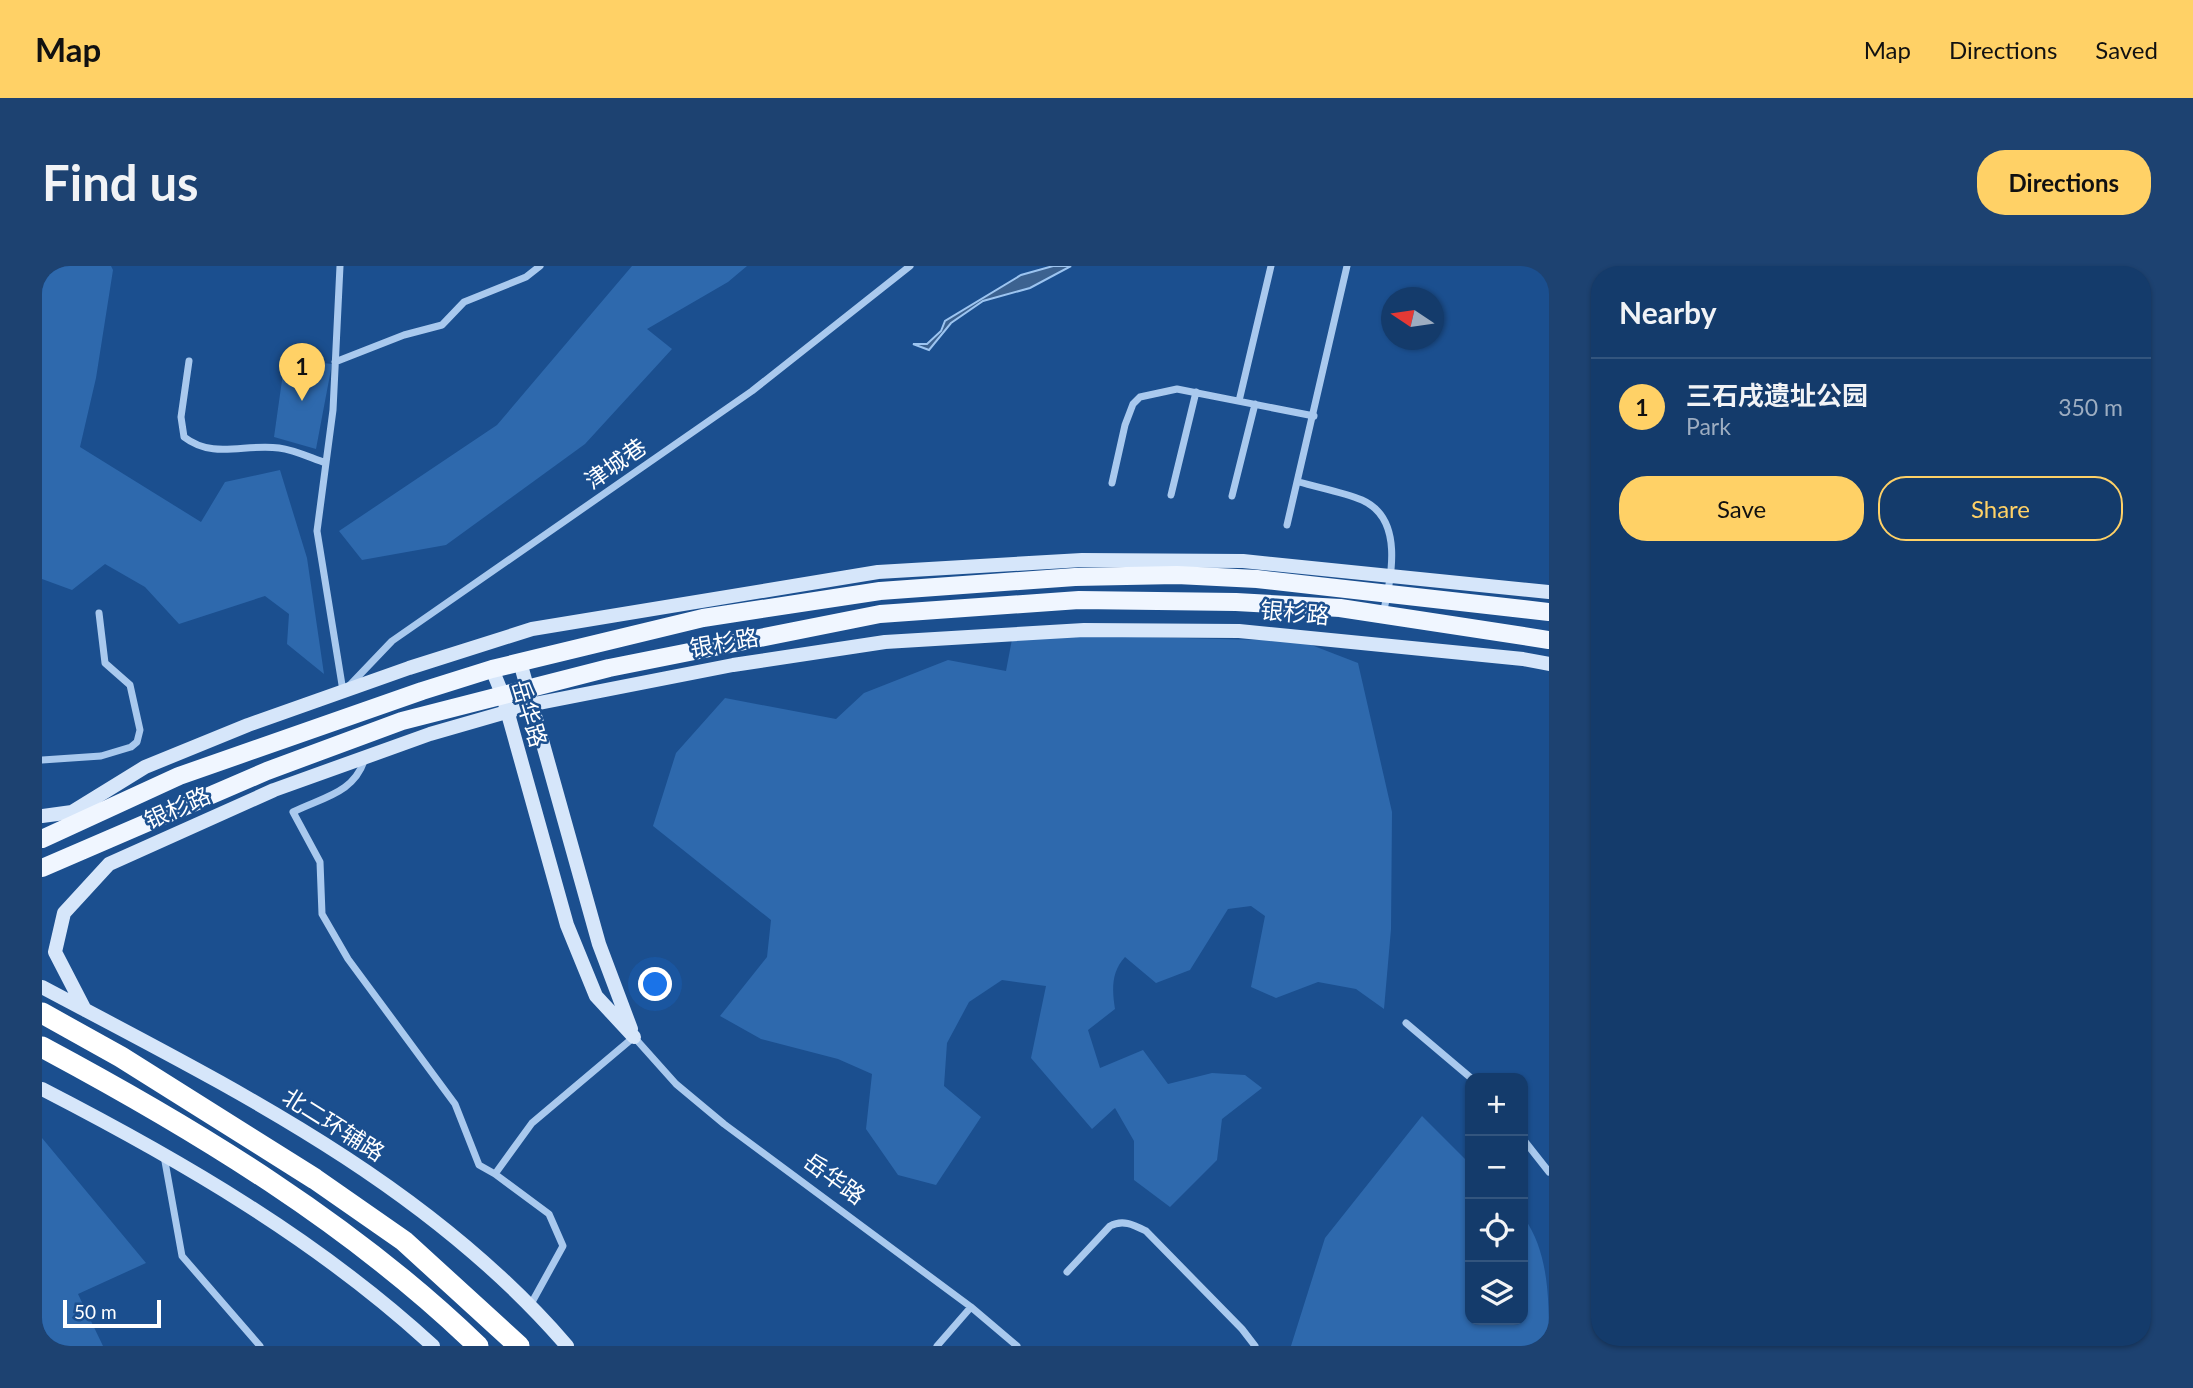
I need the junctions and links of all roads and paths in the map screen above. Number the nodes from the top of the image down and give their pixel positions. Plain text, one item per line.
1 (340, 266) edge
2 (540, 266) edge
3 (910, 266) edge
4 (1271, 266) edge
5 (1348, 266) edge
6 (188, 361) dead end
7 (335, 362) junction
8 (1196, 393) junction
9 (1239, 401) junction
10 (1255, 404) junction
11 (1314, 416) junction
12 (326, 463) junction
13 (1299, 482) junction
14 (1112, 483) dead end
15 (1171, 495) dead end
16 (1232, 496) dead end
17 (1287, 525) dead end
18 (1390, 575) junction
19 (1549, 592) edge
20 (1388, 594) junction
21 (1549, 612) edge
22 (99, 613) dead end
23 (1382, 614) junction
24 (1549, 640) edge
25 (520, 662) junction
26 (1549, 664) edge
27 (492, 670) junction
28 (343, 691) junction
29 (531, 696) junction
30 (505, 704) junction
31 (365, 758) junction
32 (42, 760) edge
33 (178, 776) junction
34 (72, 812) junction
35 (42, 816) edge
36 (42, 839) edge
37 (42, 868) edge
38 (42, 987) edge
39 (85, 1010) junction
40 (42, 1013) edge
41 (1406, 1023) dead end
42 (634, 1037) junction
43 (42, 1047) edge
44 (1465, 1073) edge
45 (42, 1088) edge
46 (1528, 1145) edge
47 (163, 1152) junction
48 (1549, 1172) edge
49 (495, 1174) junction
50 (1067, 1272) dead end
51 (531, 1304) junction
52 (971, 1307) junction
53 (260, 1346) edge
54 (433, 1346) edge
55 (478, 1346) edge
56 (519, 1346) edge
57 (568, 1346) edge
58 (937, 1346) edge
59 (1017, 1346) edge
60 (1255, 1346) edge

1 - 7 street
2 - 7 street
3 - 28 street, 津城巷
4 - 9 street
5 - 11 street
6 - 12 street
7 - 12 street
8 - 9 street
8 - 14 street
8 - 15 street
9 - 10 street
10 - 11 street
10 - 16 street
11 - 13 street
12 - 28 street
13 - 17 street
13 - 18 street
18 - 19 street, 银杉路
18 - 20 street
18 - 28 street, 银杉路
20 - 21 main road, 银杉路
20 - 23 street
20 - 25 main road, 银杉路
22 - 32 street
23 - 24 main road, 银杉路
23 - 29 main road, 银杉路
25 - 27 main road, 银杉路
25 - 29 street, 岳华路
26 - 29 street, 银杉路
27 - 30 street, 岳华路
27 - 33 main road, 银杉路
28 - 34 street, 银杉路
29 - 30 main road, 银杉路
29 - 42 street, 岳华路
30 - 31 street, 银杉路
30 - 37 main road, 银杉路
30 - 42 street, 岳华路
31 - 39 street, 银杉路
31 - 49 street
33 - 34 main road
33 - 36 main road, 银杉路
34 - 35 street
38 - 39 street, 北二环辅路
39 - 51 street, 北二环辅路
40 - 56 highway
41 - 44 street
42 - 49 street
42 - 52 street, 岳华路
43 - 55 highway
45 - 47 street
46 - 48 street
47 - 53 street
47 - 54 street
49 - 51 street
50 - 60 street
51 - 57 street, 北二环辅路
52 - 58 street
52 - 59 street, 岳华路

